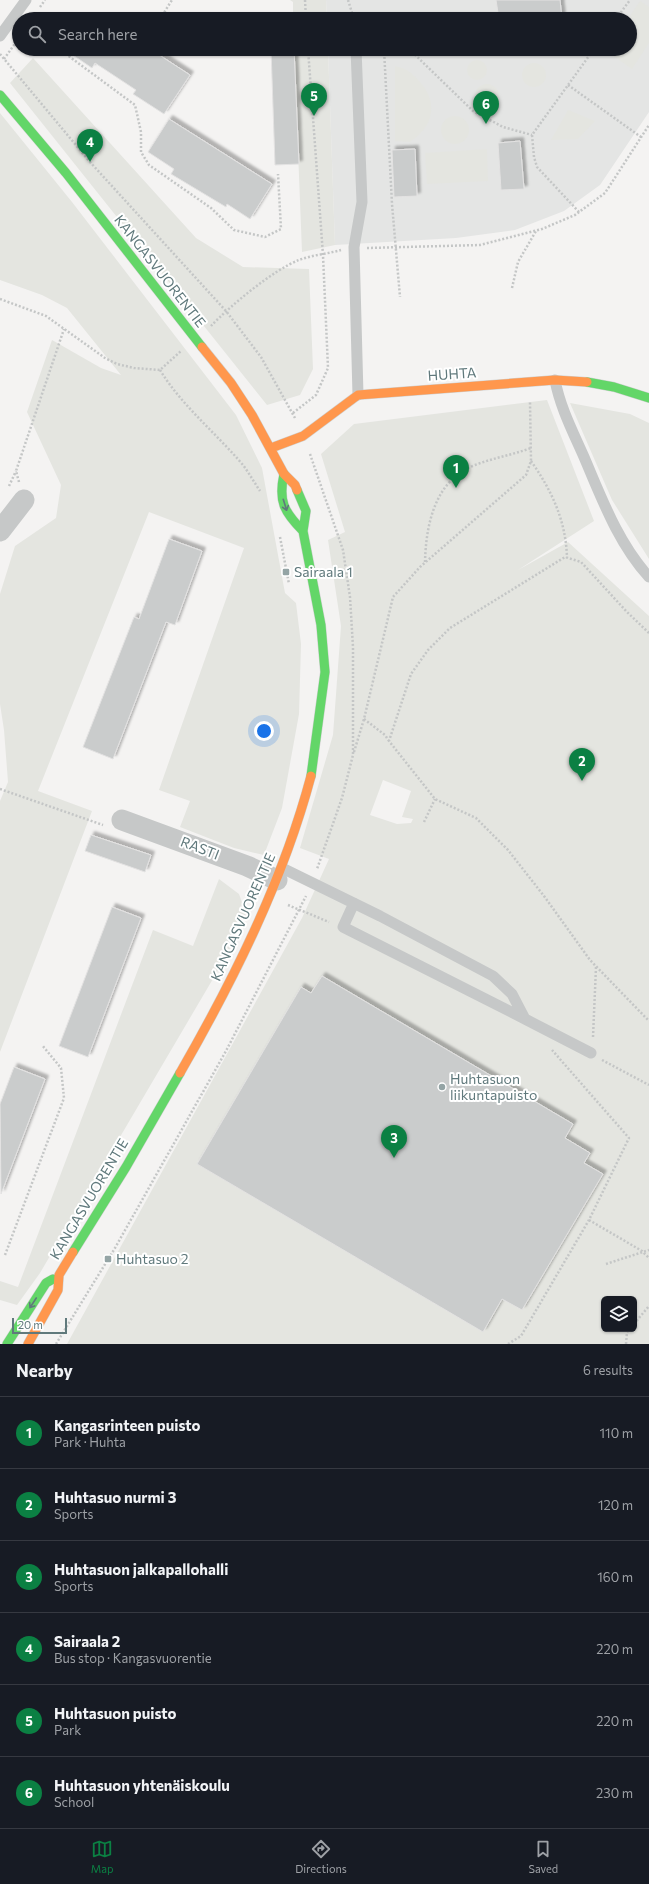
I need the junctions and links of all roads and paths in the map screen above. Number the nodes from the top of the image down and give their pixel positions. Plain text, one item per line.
1 (26, 0) edge
2 (172, 0) edge
3 (305, 0) edge
4 (348, 0) edge
5 (630, 0) edge
6 (17, 12) edge
7 (164, 12) edge
8 (306, 12) edge
9 (352, 12) edge
10 (621, 12) edge
11 (12, 19) edge
12 (0, 36) edge
13 (12, 48) edge
14 (0, 54) edge
15 (68, 56) edge
16 (309, 56) edge
17 (356, 56) edge
18 (385, 56) edge
19 (415, 56) edge
20 (589, 56) edge
21 (4, 59) junction
22 (568, 85) junction
23 (0, 95) edge
24 (649, 125) edge
25 (532, 135) junction
26 (641, 137) junction
27 (278, 174) dead end
28 (579, 212) junction
29 (536, 230) junction
30 (500, 241) dead end
31 (512, 288) dead end
32 (400, 297) dead end
33 (0, 299) edge
34 (64, 329) junction
35 (184, 348) dead end
36 (160, 370) junction
37 (555, 380) junction
38 (358, 395) junction
39 (530, 396) dead end
40 (649, 398) edge
41 (293, 413) junction
42 (303, 436) junction
43 (271, 448) junction
44 (531, 448) junction
45 (531, 461) junction
46 (284, 474) junction
47 (323, 490) junction
48 (300, 498) junction
49 (24, 500) joint
50 (284, 503) junction
51 (0, 531) edge
52 (279, 531) dead end
53 (303, 532) junction
54 (567, 558) junction
55 (425, 563) junction
56 (649, 577) edge
57 (289, 584) dead end
58 (649, 633) edge
59 (364, 719) junction
60 (389, 741) junction
61 (353, 755) junction
62 (0, 789) edge
63 (435, 799) junction
64 (50, 807) dead end
65 (122, 820) dead end
66 (424, 822) dead end
67 (279, 874) junction
68 (312, 882) junction
69 (354, 903) junction
70 (300, 910) junction
71 (343, 927) junction
72 (596, 966) junction
73 (524, 1019) junction
74 (649, 1021) edge
75 (42, 1045) dead end
76 (551, 1049) dead end
77 (591, 1053) junction
78 (649, 1086) edge
79 (589, 1220) junction
80 (649, 1250) edge
81 (642, 1251) junction
82 (5, 1255) dead end
83 (649, 1258) edge
84 (606, 1264) dead end
85 (59, 1275) junction
86 (649, 1306) edge
87 (637, 1320) edge
88 (627, 1332) edge
89 (7, 1344) edge
90 (28, 1344) edge
91 (56, 1344) edge
92 (508, 1344) edge
93 (626, 1344) edge

1 - 6 lane
2 - 7 path
3 - 8 path
4 - 9 path
5 - 10 path
11 - 12 lane
13 - 21 path
14 - 21 path
15 - 27 path
16 - 41 path
17 - 38 lane
18 - 32 path
19 - 25 path
20 - 22 path
21 - 41 path
22 - 25 path
22 - 26 path
23 - 43 main road, KANGASVUORENTIE
24 - 26 path
25 - 28 path
26 - 28 path
28 - 29 path
29 - 30 path
29 - 31 path
33 - 34 path
34 - 36 path
34 - 49 path
35 - 36 path
36 - 50 path
37 - 38 main road, HUHTA
37 - 40 main road, HUHTA
37 - 56 lane
38 - 42 main road
39 - 44 path
41 - 42 path
42 - 43 main road
42 - 47 path
43 - 46 main road, KANGASVUORENTIE
44 - 45 path
44 - 55 path
45 - 54 path
45 - 55 path
46 - 48 main road, KANGASVUORENTIE
46 - 50 main road
47 - 48 path
47 - 61 path
48 - 53 main road, KANGASVUORENTIE
49 - 51 street
50 -> 53 main road
52 - 57 path
53 - 67 main road, KANGASVUORENTIE
54 - 58 path
54 - 60 path
55 - 59 path
59 - 60 path
59 - 61 path
60 - 63 path
61 - 68 path
62 - 64 path
63 - 66 path
63 - 72 path
65 - 67 street, RASTI
67 - 68 lane
67 - 85 main road, KANGASVUORENTIE
68 - 69 lane
68 - 70 path
69 - 71 lane
69 - 73 lane
70 - 71 path
70 - 91 path
71 - 73 lane
72 - 74 path
72 - 77 path
73 - 77 lane
75 - 82 path
76 - 79 path
77 - 78 path
79 - 81 path
79 - 92 path
80 - 81 path
81 - 83 path
81 - 84 path
85 -> 89 main road, KANGASVUORENTIE
85 - 90 main road, KANGASVUORENTIE
86 - 87 path
88 - 93 path

